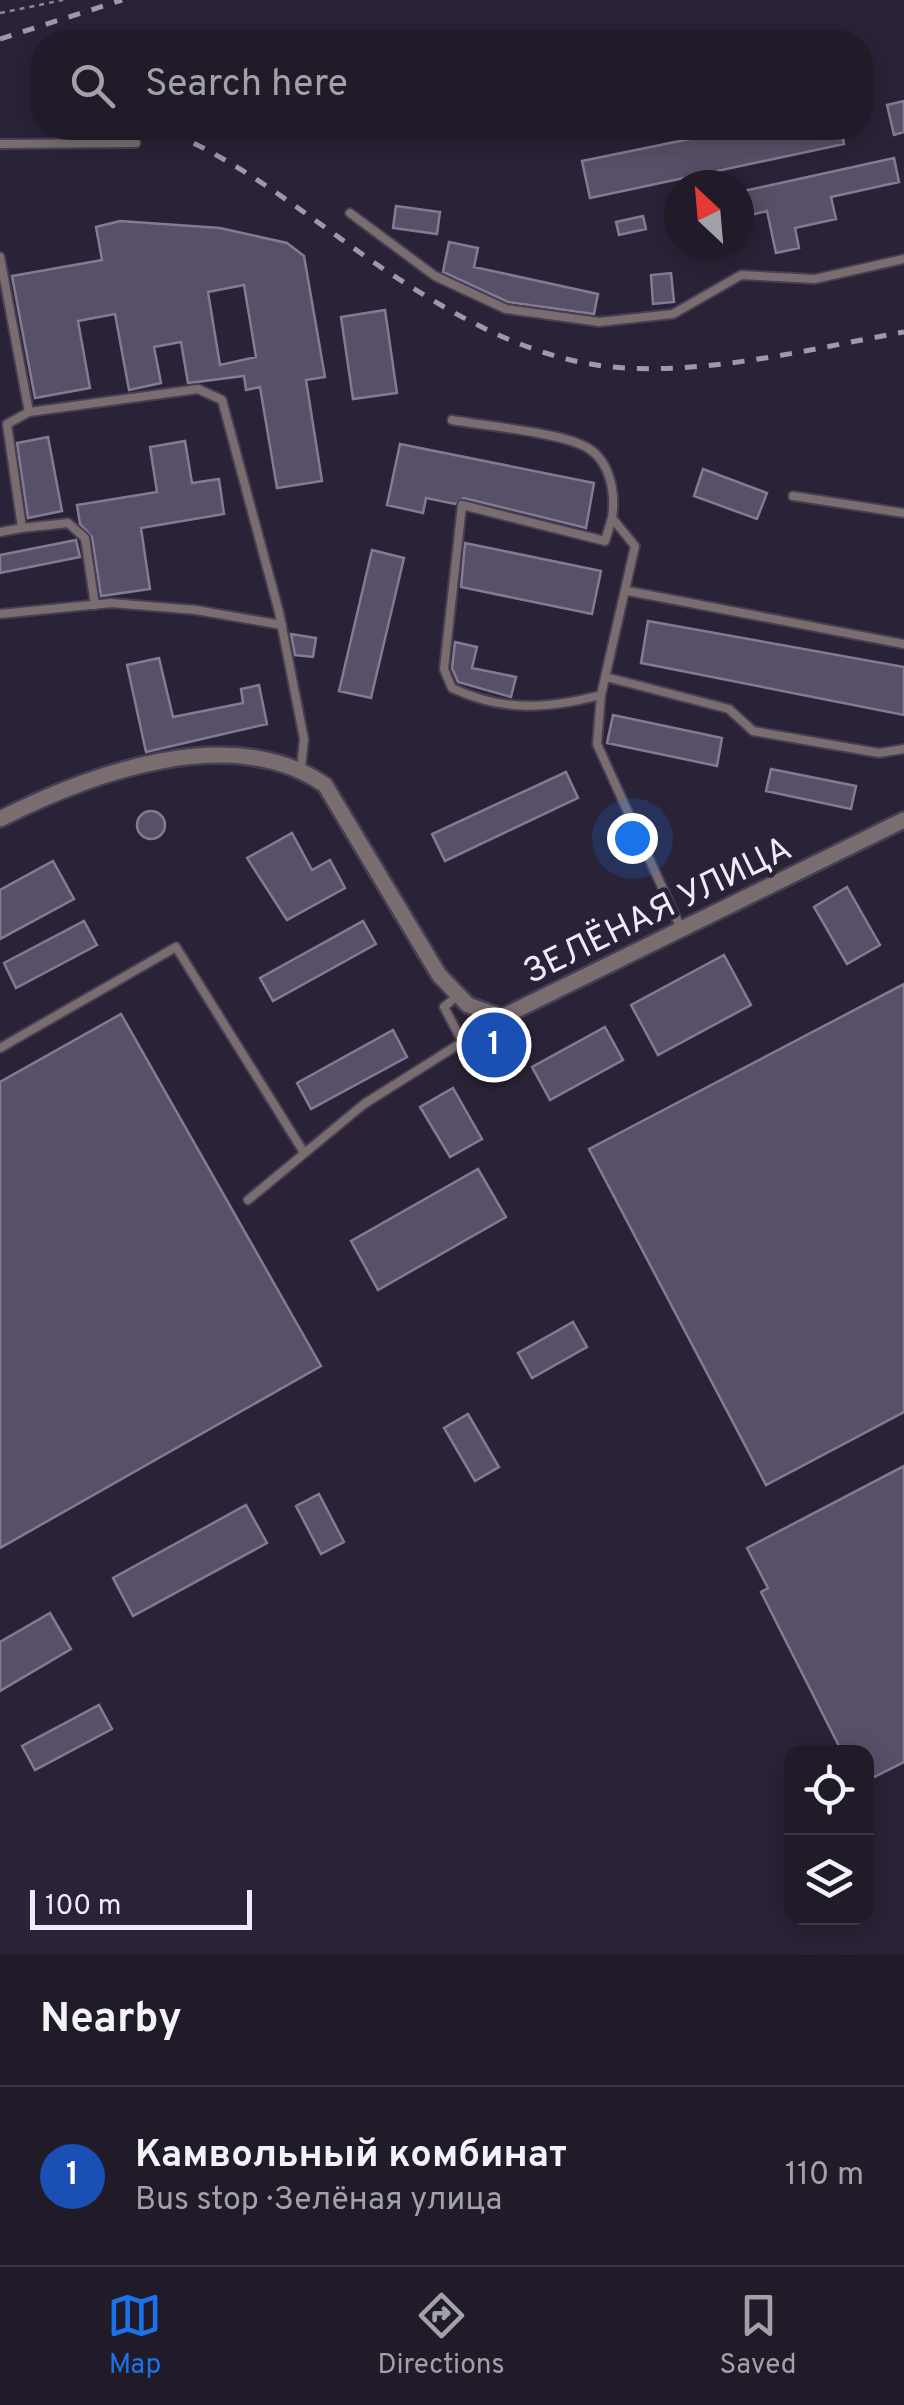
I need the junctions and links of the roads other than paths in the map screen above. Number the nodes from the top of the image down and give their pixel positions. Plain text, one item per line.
1 (136, 143) dead end
2 (0, 144) edge
3 (350, 212) dead end
4 (0, 257) edge
5 (904, 259) edge
6 (29, 412) junction
7 (452, 420) dead end
8 (793, 496) dead end
9 (904, 513) edge
10 (612, 518) junction
11 (22, 528) junction
12 (0, 532) edge
13 (628, 592) junction
14 (95, 605) junction
15 (0, 614) edge
16 (282, 625) junction
17 (904, 644) edge
18 (606, 677) junction
19 (602, 695) junction
20 (904, 749) edge
21 (301, 768) junction
22 (0, 819) edge
23 (904, 820) edge
24 (682, 930) junction
25 (457, 996) junction
26 (502, 1017) junction
27 (463, 1044) junction
28 (0, 1048) edge
29 (303, 1151) junction
30 (248, 1200) dead end

1 - 2 lane
3 - 5 lane
4 - 6 lane
6 - 11 lane
6 - 16 lane
7 - 10 lane
8 - 9 lane
10 - 13 lane
10 - 19 lane
11 - 12 lane
11 - 14 lane
13 - 17 lane
13 - 18 lane
14 - 15 lane
14 - 16 lane
16 - 21 lane
18 - 19 lane
18 - 20 lane
19 - 24 lane
21 - 22 street
21 - 25 street
23 - 24 street, ЗЕЛЁНАЯ УЛИЦА
24 - 26 street, ЗЕЛЁНАЯ УЛИЦА
25 - 26 street
25 - 27 lane
26 - 27 lane, ЗЕЛЁНАЯ УЛИЦА
27 - 29 lane, ЗЕЛЁНАЯ УЛИЦА
28 - 29 lane
29 - 30 lane, ЗЕЛЁНАЯ УЛИЦА

